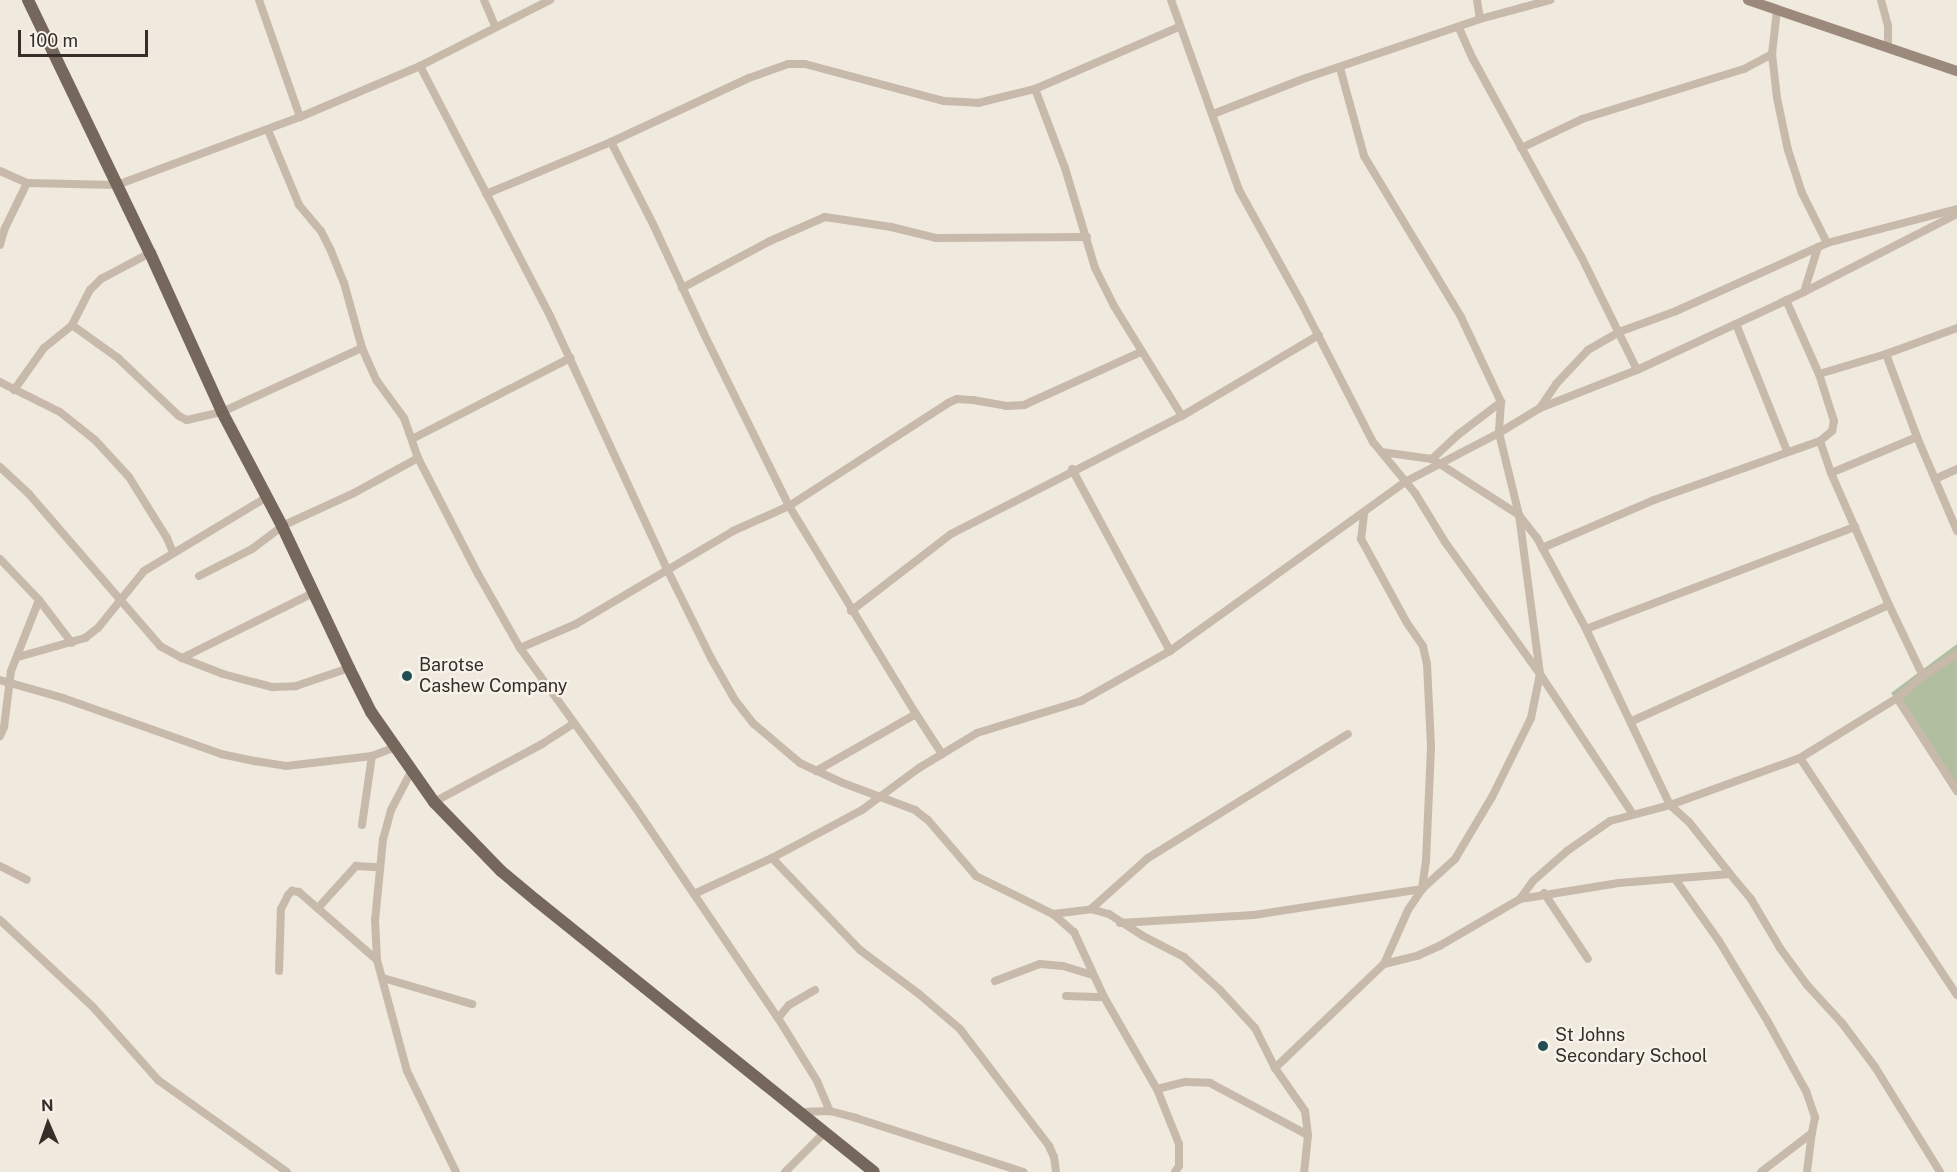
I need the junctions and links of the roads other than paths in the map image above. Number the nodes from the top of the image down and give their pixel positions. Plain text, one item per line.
1 (28, 0) edge
2 (259, 0) edge
3 (484, 0) edge
4 (550, 0) edge
5 (1171, 0) edge
6 (1477, 0) edge
7 (1550, 0) edge
8 (1748, 0) edge
9 (1881, 0) edge
10 (1777, 10) junction
11 (1480, 19) junction
12 (495, 26) junction
13 (1179, 27) junction
14 (1459, 28) junction
15 (1888, 48) junction
16 (1772, 54) junction
17 (420, 66) junction
18 (1340, 68) junction
19 (1957, 71) edge
20 (1035, 89) junction
21 (1213, 114) junction
22 (300, 117) junction
23 (268, 130) junction
24 (611, 142) junction
25 (1521, 148) junction
26 (0, 171) edge
27 (27, 183) junction
28 (117, 185) junction
29 (486, 194) junction
30 (1957, 208) edge
31 (1957, 214) edge
32 (1087, 237) junction
33 (1827, 243) junction
34 (0, 244) edge
35 (1818, 247) junction
36 (150, 253) junction
37 (681, 288) junction
38 (1804, 292) junction
39 (1786, 300) junction
40 (1736, 324) junction
41 (72, 325) junction
42 (1957, 328) edge
43 (1619, 332) junction
44 (1319, 335) junction
45 (362, 348) junction
46 (1141, 352) junction
47 (1887, 354) junction
48 (570, 358) junction
49 (1637, 370) junction
50 (1819, 374) junction
51 (0, 382) edge
52 (14, 390) junction
53 (1501, 402) junction
54 (1540, 408) junction
55 (222, 412) junction
56 (1182, 416) junction
57 (1499, 433) junction
58 (1917, 437) junction
59 (412, 439) junction
60 (1820, 441) junction
61 (1787, 451) junction
62 (1382, 452) junction
63 (418, 458) junction
64 (1432, 459) junction
65 (1442, 464) junction
66 (0, 467) edge
67 (1957, 469) edge
68 (1072, 470) junction
69 (1831, 473) junction
70 (1935, 478) junction
71 (1405, 482) junction
72 (267, 497) junction
73 (789, 506) junction
74 (1364, 514) junction
75 (1519, 515) junction
76 (282, 526) junction
77 (1854, 527) junction
78 (1957, 531) edge
79 (1542, 548) junction
80 (173, 553) junction
81 (0, 559) edge
82 (668, 571) junction
83 (199, 576) dead end
84 (313, 593) junction
85 (39, 600) junction
86 (120, 601) junction
87 (1889, 606) junction
88 (851, 611) junction
89 (1586, 629) junction
90 (72, 643) junction
91 (520, 648) junction
92 (1170, 651) junction
93 (1957, 654) edge
94 (18, 657) junction
95 (182, 658) junction
96 (349, 668) junction
97 (1540, 674) junction
98 (1923, 676) junction
99 (4, 682) edge
100 (1897, 698) junction
101 (916, 714) junction
102 (1632, 721) junction
103 (574, 723) junction
104 (1348, 734) dead end
105 (0, 736) edge
106 (396, 747) junction
107 (942, 754) junction
108 (372, 756) junction
109 (1800, 758) junction
110 (412, 770) junction
111 (816, 771) junction
112 (1957, 791) edge
113 (880, 796) junction
114 (434, 802) junction
115 (1670, 805) junction
116 (1632, 813) junction
117 (362, 825) dead end
118 (772, 858) junction
119 (0, 866) edge
120 (378, 867) junction
121 (1730, 874) junction
122 (1675, 879) junction
123 (27, 880) dead end
124 (1422, 890) junction
125 (1544, 893) junction
126 (694, 894) junction
127 (1520, 899) junction
128 (318, 908) junction
129 (1091, 909) junction
130 (1053, 914) junction
131 (0, 920) edge
132 (1120, 923) junction
133 (1588, 958) dead end
134 (377, 960) junction
135 (1384, 964) junction
136 (279, 971) dead end
137 (1092, 975) junction
138 (383, 978) junction
139 (995, 981) dead end
140 (815, 990) dead end
141 (1957, 995) edge
142 (1066, 996) dead end
143 (1104, 997) junction
144 (472, 1004) dead end
145 (778, 1018) junction
146 (1275, 1068) junction
147 (1157, 1089) junction
148 (830, 1111) junction
149 (798, 1112) junction
150 (824, 1133) junction
151 (1812, 1133) junction
152 (1308, 1135) junction
153 (286, 1172) edge
154 (456, 1172) edge
155 (785, 1172) edge
156 (874, 1172) edge
157 (1023, 1172) edge
158 (1056, 1172) edge
159 (1175, 1172) edge
160 (1304, 1172) edge
161 (1761, 1172) edge
162 (1807, 1172) edge
163 (1940, 1172) edge

1 - 28 main road
2 - 22 street
3 - 12 street
4 - 12 street
5 - 13 street
6 - 11 street
7 - 11 street
8 - 10 main road
9 - 15 street
10 - 15 main road
10 - 16 street
11 - 14 street
12 - 17 street
13 - 20 street
13 - 21 street
14 - 18 street
14 - 25 street
15 - 19 main road
16 - 25 street
16 - 33 street
17 - 22 street
17 - 29 street
18 - 21 street
18 - 53 street
20 - 24 street
20 - 32 street
21 - 44 street
22 - 23 street
23 - 28 street
23 - 45 street
24 - 29 street
24 - 37 street
25 - 43 street
26 - 27 street
27 - 28 street
27 - 34 street
28 - 36 main road
29 - 48 street
30 - 33 street
31 - 38 street
32 - 37 street
32 - 46 street
33 - 35 street
35 - 38 street
35 - 43 street
36 - 41 street
36 - 55 main road
37 - 73 street
38 - 39 street
39 - 40 street
39 - 50 street
40 - 49 street
40 - 61 street
41 - 52 street
41 - 55 street
42 - 47 street
43 - 49 street
43 - 54 street
44 - 56 street
44 - 62 street
45 - 55 street
45 - 59 street
46 - 56 street
46 - 73 street
47 - 50 street
47 - 58 street
48 - 59 street
48 - 82 street
49 - 54 street
50 - 60 street
51 - 52 street
52 - 80 street
53 - 57 street
53 - 64 street
54 - 57 street
55 - 72 main road
56 - 68 street
57 - 65 street
57 - 75 street
58 - 69 street
58 - 70 street
59 - 63 street
60 - 61 street
60 - 69 street
61 - 79 street
62 - 64 street
62 - 71 street
63 - 76 street
63 - 91 street
64 - 65 street
65 - 71 street
65 - 75 street
66 - 86 street
67 - 70 street
68 - 88 street
68 - 92 street
69 - 77 street
70 - 78 street
71 - 74 street
71 - 97 street
72 - 76 main road
72 - 80 street
73 - 82 street
73 - 88 street
74 - 92 street
74 - 124 street
75 - 79 street
75 - 97 street
76 - 83 street
76 - 84 main road
77 - 87 street
77 - 89 street
79 - 89 street
80 - 86 street
81 - 85 street
82 - 91 street
82 - 111 street
84 - 95 street
84 - 96 main road
85 - 90 street
85 - 94 street
86 - 90 street
86 - 95 street
87 - 98 street
87 - 102 street
88 - 101 street
89 - 102 street
90 - 94 street
91 - 103 street
92 - 107 street
93 - 98 street
94 - 99 street
95 - 96 street
96 - 106 main road
97 - 116 street
97 - 124 street
98 - 100 street
99 - 105 street
99 - 108 street
100 - 109 street
100 - 112 street
101 - 107 street
101 - 111 street
102 - 115 street
103 - 114 street
103 - 126 street
104 - 129 street
106 - 108 street
106 - 110 main road
107 - 113 street
108 - 117 street
109 - 115 street
109 - 141 street
110 - 114 main road
110 - 120 street
111 - 113 street
113 - 118 street
113 - 130 street
114 - 149 main road
115 - 116 street
115 - 121 street
116 - 127 street
118 - 126 street
118 - 158 street
119 - 123 street
120 - 128 street
120 - 134 street
121 - 122 street
121 - 163 street
122 - 125 street
122 - 151 street
124 - 132 street
124 - 135 street
125 - 127 street
125 - 133 street
126 - 145 street
127 - 135 street
128 - 134 street
128 - 136 street
129 - 130 street
129 - 132 street
130 - 137 street
131 - 153 street
132 - 146 street
134 - 138 street
135 - 146 street
137 - 139 street
137 - 143 street
138 - 144 street
138 - 154 street
140 - 145 street
142 - 143 street
143 - 147 street
145 - 148 street
146 - 152 street
147 - 152 street
147 - 159 street
148 - 149 street
148 - 157 street
149 - 150 main road
150 - 155 street
150 - 156 main road
151 - 161 street
151 - 162 street
152 - 160 street

